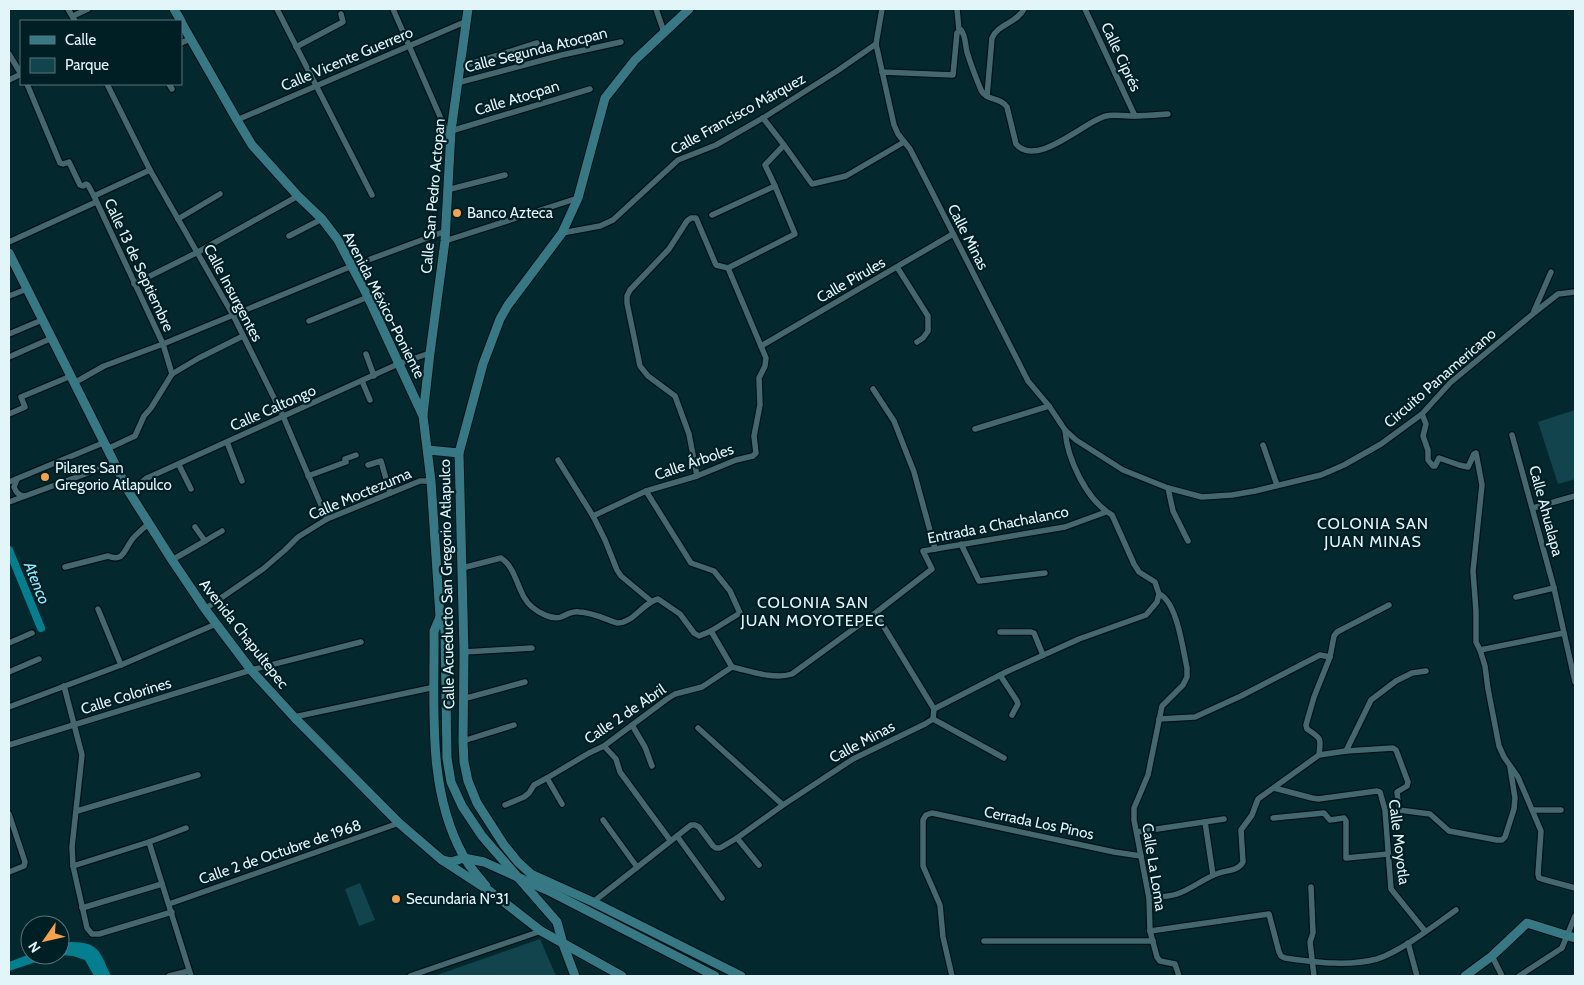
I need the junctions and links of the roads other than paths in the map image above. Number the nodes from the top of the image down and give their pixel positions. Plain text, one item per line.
1 (68, 9) edge
2 (88, 9) edge
3 (277, 9) edge
4 (393, 9) edge
5 (468, 9) edge
6 (656, 9) edge
7 (689, 9) edge
8 (882, 9) edge
9 (957, 9) edge
10 (1024, 9) edge
11 (1085, 9) edge
12 (340, 14) dead end
13 (74, 19) edge
14 (467, 21) junction
15 (182, 24) edge
16 (960, 30) junction
17 (664, 32) junction
18 (190, 38) junction
19 (182, 42) edge
20 (621, 42) dead end
21 (537, 43) dead end
22 (876, 44) junction
23 (409, 46) junction
24 (296, 47) junction
25 (9, 54) edge
26 (460, 67) junction
27 (20, 72) edge
28 (882, 72) junction
29 (458, 83) junction
30 (29, 85) edge
31 (108, 85) edge
32 (316, 86) junction
33 (590, 89) dead end
34 (987, 96) junction
35 (1168, 114) dead end
36 (1135, 116) junction
37 (763, 118) junction
38 (236, 120) junction
39 (451, 135) junction
40 (904, 142) junction
41 (784, 145) junction
42 (150, 170) junction
43 (505, 175) dead end
44 (775, 186) junction
45 (447, 190) junction
46 (220, 194) dead end
47 (372, 195) dead end
48 (298, 196) junction
49 (578, 198) junction
50 (95, 199) junction
51 (712, 215) dead end
52 (178, 219) junction
53 (322, 219) junction
54 (446, 231) junction
55 (562, 233) junction
56 (953, 234) junction
57 (289, 236) dead end
58 (446, 241) junction
59 (9, 242) edge
60 (198, 252) junction
61 (9, 253) edge
62 (352, 266) junction
63 (897, 267) junction
64 (728, 268) junction
65 (1550, 272) dead end
66 (134, 284) junction
67 (27, 289) junction
68 (1575, 292) edge
69 (9, 296) edge
70 (368, 297) junction
71 (1534, 312) junction
72 (233, 315) junction
73 (42, 320) junction
74 (309, 321) dead end
75 (9, 334) edge
76 (244, 336) junction
77 (52, 338) junction
78 (917, 342) dead end
79 (163, 344) junction
80 (761, 346) junction
81 (430, 353) junction
82 (366, 354) dead end
83 (9, 357) edge
84 (398, 364) junction
85 (172, 374) junction
86 (374, 376) junction
87 (72, 380) junction
88 (362, 381) junction
89 (873, 389) dead end
90 (370, 400) dead end
91 (1050, 406) junction
92 (9, 414) edge
93 (1422, 414) junction
94 (283, 416) junction
95 (423, 416) junction
96 (976, 429) dead end
97 (1064, 430) junction
98 (1512, 434) dead end
99 (227, 442) junction
100 (1263, 445) dead end
101 (105, 446) junction
102 (428, 450) junction
103 (459, 453) junction
104 (356, 455) dead end
105 (558, 460) dead end
106 (115, 463) junction
107 (179, 465) junction
108 (368, 465) dead end
109 (308, 476) junction
110 (697, 476) junction
111 (18, 479) junction
112 (242, 481) dead end
113 (431, 481) junction
114 (9, 482) edge
115 (1277, 485) junction
116 (191, 488) dead end
117 (1168, 488) junction
118 (646, 491) junction
119 (129, 492) junction
120 (390, 493) junction
121 (26, 496) junction
122 (1575, 496) edge
123 (9, 502) edge
124 (1533, 508) junction
125 (1106, 512) junction
126 (593, 516) junction
127 (327, 519) junction
128 (148, 524) junction
129 (195, 527) dead end
130 (222, 531) dead end
131 (1188, 540) dead end
132 (204, 541) junction
133 (961, 544) junction
134 (935, 549) junction
135 (172, 560) junction
136 (65, 567) dead end
137 (462, 568) junction
138 (1045, 573) dead end
139 (1554, 588) junction
140 (1159, 594) junction
141 (1516, 597) dead end
142 (652, 601) junction
143 (1389, 605) dead end
144 (98, 609) dead end
145 (205, 609) junction
146 (874, 614) junction
147 (440, 617) junction
148 (216, 624) junction
149 (711, 631) junction
150 (1000, 632) dead end
151 (32, 633) dead end
152 (1564, 633) junction
153 (361, 642) dead end
154 (9, 643) edge
155 (532, 648) dead end
156 (1480, 650) junction
157 (464, 652) junction
158 (1044, 655) junction
159 (1330, 657) junction
160 (39, 658) dead end
161 (120, 665) junction
162 (732, 667) junction
163 (251, 670) junction
164 (1426, 671) dead end
165 (9, 672) edge
166 (1000, 675) junction
167 (525, 682) dead end
168 (1575, 682) edge
169 (64, 686) junction
170 (435, 687) junction
171 (463, 699) junction
172 (9, 707) edge
173 (934, 708) junction
174 (1012, 715) dead end
175 (294, 717) junction
176 (933, 718) junction
177 (1159, 719) junction
178 (75, 725) junction
179 (632, 725) junction
180 (514, 726) dead end
181 (698, 728) dead end
182 (463, 741) junction
183 (9, 745) edge
184 (604, 746) junction
185 (1346, 751) junction
186 (1320, 755) junction
187 (1004, 758) dead end
188 (652, 766) dead end
189 (1510, 766) junction
190 (198, 776) dead end
191 (547, 778) junction
192 (1274, 788) junction
193 (562, 804) dead end
194 (505, 805) dead end
195 (782, 805) junction
196 (1385, 810) junction
197 (1399, 810) junction
198 (1533, 810) junction
199 (1561, 810) dead end
200 (77, 811) junction
201 (9, 814) edge
202 (1273, 818) dead end
203 (1224, 819) dead end
204 (603, 820) dead end
205 (1205, 822) junction
206 (399, 823) junction
207 (186, 828) dead end
208 (12, 829) edge
209 (1136, 832) junction
210 (677, 836) junction
211 (737, 838) junction
212 (670, 840) junction
213 (149, 842) junction
214 (1388, 854) junction
215 (1142, 856) junction
216 (464, 858) junction
217 (442, 860) junction
218 (759, 865) dead end
219 (73, 866) junction
220 (637, 867) junction
221 (9, 872) edge
222 (1213, 875) junction
223 (526, 877) junction
224 (162, 884) junction
225 (1311, 887) dead end
226 (1575, 888) edge
227 (491, 892) junction
228 (722, 898) dead end
229 (1149, 898) junction
230 (593, 902) junction
231 (169, 904) junction
232 (82, 908) junction
233 (1456, 910) dead end
234 (172, 912) junction
235 (1575, 916) edge
236 (541, 931) junction
237 (1150, 931) junction
238 (1425, 931) junction
239 (1572, 936) edge
240 (984, 941) dead end
241 (1152, 941) junction
242 (1408, 943) junction
243 (563, 944) junction
244 (1492, 956) junction
245 (1312, 962) junction
246 (190, 974) edge
247 (168, 976) edge
248 (410, 976) edge
249 (575, 976) edge
250 (622, 976) edge
251 (715, 976) edge
252 (741, 976) edge
253 (952, 976) edge
254 (1179, 976) edge
255 (1314, 976) edge
256 (1417, 976) edge
257 (1465, 976) edge
258 (1502, 976) edge
259 (1519, 976) edge

1 - 13 street
2 - 13 street
3 - 24 street
4 - 23 street
5 - 14 main road, Calle San Pedro Actopan
6 - 17 street
7 - 17 main road, Calle Acueducto San Gregorio Atlapulco
8 - 22 street
9 - 16 street
10 - 34 street
11 - 36 street, Calle Ciprés
12 - 24 street
14 - 23 street, Calle Vicente Guerrero
14 - 26 main road, Calle San Pedro Actopan
15 - 18 main road, Avenida México-Poniente
16 - 28 street
16 - 34 street
17 - 49 main road, Calle Acueducto San Gregorio Atlapulco
18 - 19 street
18 - 38 main road, Avenida México-Poniente
20 - 29 street, Calle Segunda Atocpan
21 - 26 street
22 - 28 street, Calle Minas
22 - 37 street, Calle Francisco Márquez
23 - 32 street, Calle Vicente Guerrero
23 - 39 street
24 - 32 street
25 - 27 street
26 - 29 main road, Calle San Pedro Actopan
28 - 40 street, Calle Minas
29 - 39 main road, Calle San Pedro Actopan
30 - 50 street, Calle 13 de Septiembre
31 - 42 street, Calle Insurgentes
32 - 38 street, Calle Vicente Guerrero
32 - 47 street
33 - 39 street, Calle Atocpan
34 - 36 street
35 - 36 street
37 - 41 street
37 - 55 street, Calle Francisco Márquez
38 - 48 main road, Avenida México-Poniente
39 - 45 main road, Calle San Pedro Actopan
40 - 41 street
40 - 56 street, Calle Minas
41 - 44 street
42 - 50 street, Calle 13 de Septiembre
42 - 52 street, Calle Insurgentes
43 - 45 street
44 - 51 street
44 - 64 street
45 - 54 main road, Calle San Pedro Actopan
46 - 52 street
48 - 53 main road, Avenida México-Poniente
48 - 60 street
49 - 55 main road, Calle Acueducto San Gregorio Atlapulco
49 - 58 street
50 - 59 street
50 - 66 street, Calle 13 de Septiembre
52 - 60 street, Calle Insurgentes
53 - 57 street
53 - 62 main road, Avenida México-Poniente
54 - 58 main road, Calle San Pedro Actopan
54 - 62 street
55 - 103 main road, Calle Acueducto San Gregorio Atlapulco
56 - 63 street, Calle Pirules
56 - 91 street, Calle Minas
58 - 81 main road, Calle San Pedro Actopan
60 - 66 street
60 - 72 street, Calle Insurgentes
61 - 67 main road, Avenida Chapultepec
62 - 70 main road, Avenida México-Poniente
62 - 72 street
63 - 78 street
63 - 80 street, Calle Pirules
64 - 80 street
64 - 110 street
65 - 71 street
66 - 79 street, Calle 13 de Septiembre
67 - 69 street
67 - 73 main road, Avenida Chapultepec
68 - 71 street, Circuito Panamericano
70 - 74 street
70 - 84 main road, Avenida México-Poniente
71 - 93 street, Circuito Panamericano
72 - 76 street, Calle Insurgentes
72 - 79 street, Calle 13 de Septiembre
73 - 75 street
73 - 77 main road, Avenida Chapultepec
76 - 85 street
76 - 94 street, Calle Insurgentes
77 - 83 street
77 - 87 main road, Avenida Chapultepec
79 - 85 street, Calle 13 de Septiembre
79 - 87 street
80 - 110 street, Calle Árboles
81 - 84 street, Calle Caltongo
81 - 95 main road, Calle San Pedro Actopan
82 - 86 street
84 - 86 street, Calle Caltongo
84 - 95 main road, Avenida México-Poniente
85 - 101 street
86 - 88 street, Calle Caltongo
87 - 92 street
87 - 101 main road, Avenida Chapultepec
88 - 90 street
88 - 94 street, Calle Caltongo
89 - 134 street
91 - 96 street
91 - 97 street, Calle Minas
93 - 115 street, Circuito Panamericano
93 - 156 street
94 - 99 street, Calle Caltongo
94 - 109 street, Calle Insurgentes
95 - 102 main road, Avenida México-Poniente
97 - 117 street, Circuito Panamericano
97 - 125 street, Calle La Loma
98 - 124 street, Calle Ahualapa
99 - 107 street, Calle Caltongo
99 - 112 street
100 - 115 street
101 - 106 main road, Avenida Chapultepec
101 - 111 street
102 - 103 main road
102 - 113 main road, Avenida México-Poniente
103 - 137 main road, Calle Acueducto San Gregorio Atlapulco
104 - 109 street
105 - 126 street
106 - 119 main road, Avenida Chapultepec
106 - 121 street
107 - 116 street
107 - 119 street, Calle Caltongo
108 - 120 street
109 - 127 street, Calle Insurgentes
110 - 118 street, Calle Árboles
111 - 114 street
111 - 121 street
113 - 120 street, Calle Moctezuma
113 - 147 main road, Avenida México-Poniente
115 - 117 street, Circuito Panamericano
117 - 131 street
118 - 126 street, Calle Árboles
118 - 149 street
119 - 128 main road, Avenida Chapultepec
120 - 127 street, Calle Moctezuma
121 - 123 street
122 - 124 street
124 - 139 street, Calle Ahualapa
125 - 133 street, Entrada a Chachalanco
125 - 140 street, Calle La Loma
126 - 142 street
127 - 145 street, Calle Moctezuma
128 - 135 main road, Avenida Chapultepec
128 - 136 street
129 - 132 street
130 - 132 street
132 - 135 street
133 - 134 street, Entrada a Chachalanco
133 - 138 street
134 - 146 street, Entrada a Chachalanco
135 - 145 main road, Avenida Chapultepec
137 - 142 street
137 - 157 main road, Calle Acueducto San Gregorio Atlapulco
139 - 141 street
139 - 152 street, Calle Ahualapa
140 - 158 street
140 - 177 street, Calle La Loma
142 - 149 street
143 - 159 street
144 - 161 street
145 - 148 main road, Avenida Chapultepec
146 - 162 street
146 - 173 street
147 - 170 main road, Avenida México-Poniente
147 - 223 main road, Avenida México-Poniente
148 - 161 street
148 - 163 main road, Avenida Chapultepec
149 - 162 street
150 - 158 street
151 - 154 street
152 - 156 street
152 - 168 street, Calle Ahualapa
153 - 163 street, Calle Colorines
155 - 157 street
156 - 189 street
157 - 171 main road, Calle Acueducto San Gregorio Atlapulco
158 - 166 street
159 - 177 street
159 - 186 street
160 - 165 street
161 - 169 street
162 - 179 street, Calle 2 de Abril
163 - 175 main road, Avenida Chapultepec
163 - 178 street, Calle Colorines
164 - 185 street
166 - 173 street
166 - 174 street
167 - 171 street
169 - 172 street
169 - 178 street
170 - 175 street
170 - 216 main road, Avenida México-Poniente
171 - 182 main road, Calle Acueducto San Gregorio Atlapulco
173 - 176 street
175 - 206 main road, Avenida Chapultepec
176 - 187 street
176 - 195 street, Calle Minas
177 - 209 street, Calle La Loma
178 - 183 street, Calle Colorines
178 - 200 street
179 - 184 street, Calle 2 de Abril
179 - 188 street
180 - 182 street
181 - 195 street
182 - 223 main road, Calle Acueducto San Gregorio Atlapulco
184 - 191 street, Calle 2 de Abril
184 - 212 street
185 - 186 street
185 - 197 street
186 - 192 street
189 - 197 street
189 - 198 street
190 - 200 street
191 - 193 street
191 - 194 street, Calle 2 de Abril
192 - 196 street, Calle Moyotla
192 - 222 street
195 - 211 street, Calle Minas
196 - 197 street
196 - 214 street, Calle Moyotla
198 - 199 street
198 - 226 street
200 - 219 street
201 - 208 street
202 - 214 street
203 - 205 street
204 - 220 street
205 - 209 street
205 - 222 street
206 - 217 main road, Avenida Chapultepec
206 - 231 street, Calle 2 de Octubre de 1968
207 - 213 street
208 - 221 street
209 - 215 street, Calle La Loma
210 - 211 street, Calle Minas
210 - 212 street, Calle Minas
210 - 228 street
211 - 218 street
212 - 220 street, Calle Minas
213 - 219 street
213 - 224 street
214 - 238 street, Calle Moyotla
215 - 229 street, Calle La Loma
215 - 253 street, Cerrada Los Pinos
216 - 217 main road
216 - 223 main road, Avenida México-Poniente
216 - 227 main road
217 - 227 main road, Avenida Chapultepec
219 - 232 street
220 - 230 street, Calle Minas
222 - 229 street
223 - 230 main road
223 - 243 main road
223 - 251 main road, Avenida México-Poniente
224 - 231 street
224 - 232 street
225 - 245 street
227 - 236 main road, Avenida Chapultepec
229 - 237 street, Calle La Loma
230 - 252 main road
231 - 234 street
232 - 234 street
233 - 238 street
234 - 246 street
235 - 239 street
236 - 243 main road, Avenida Chapultepec
236 - 248 street
237 - 241 street, Calle La Loma
237 - 245 street
238 - 242 street
239 - 244 main road
239 - 259 street
240 - 241 street
241 - 254 street, Calle La Loma
242 - 245 street
242 - 256 street
243 - 249 main road
243 - 250 main road, Avenida Chapultepec
244 - 257 main road
244 - 258 street
245 - 255 street
246 - 247 street

